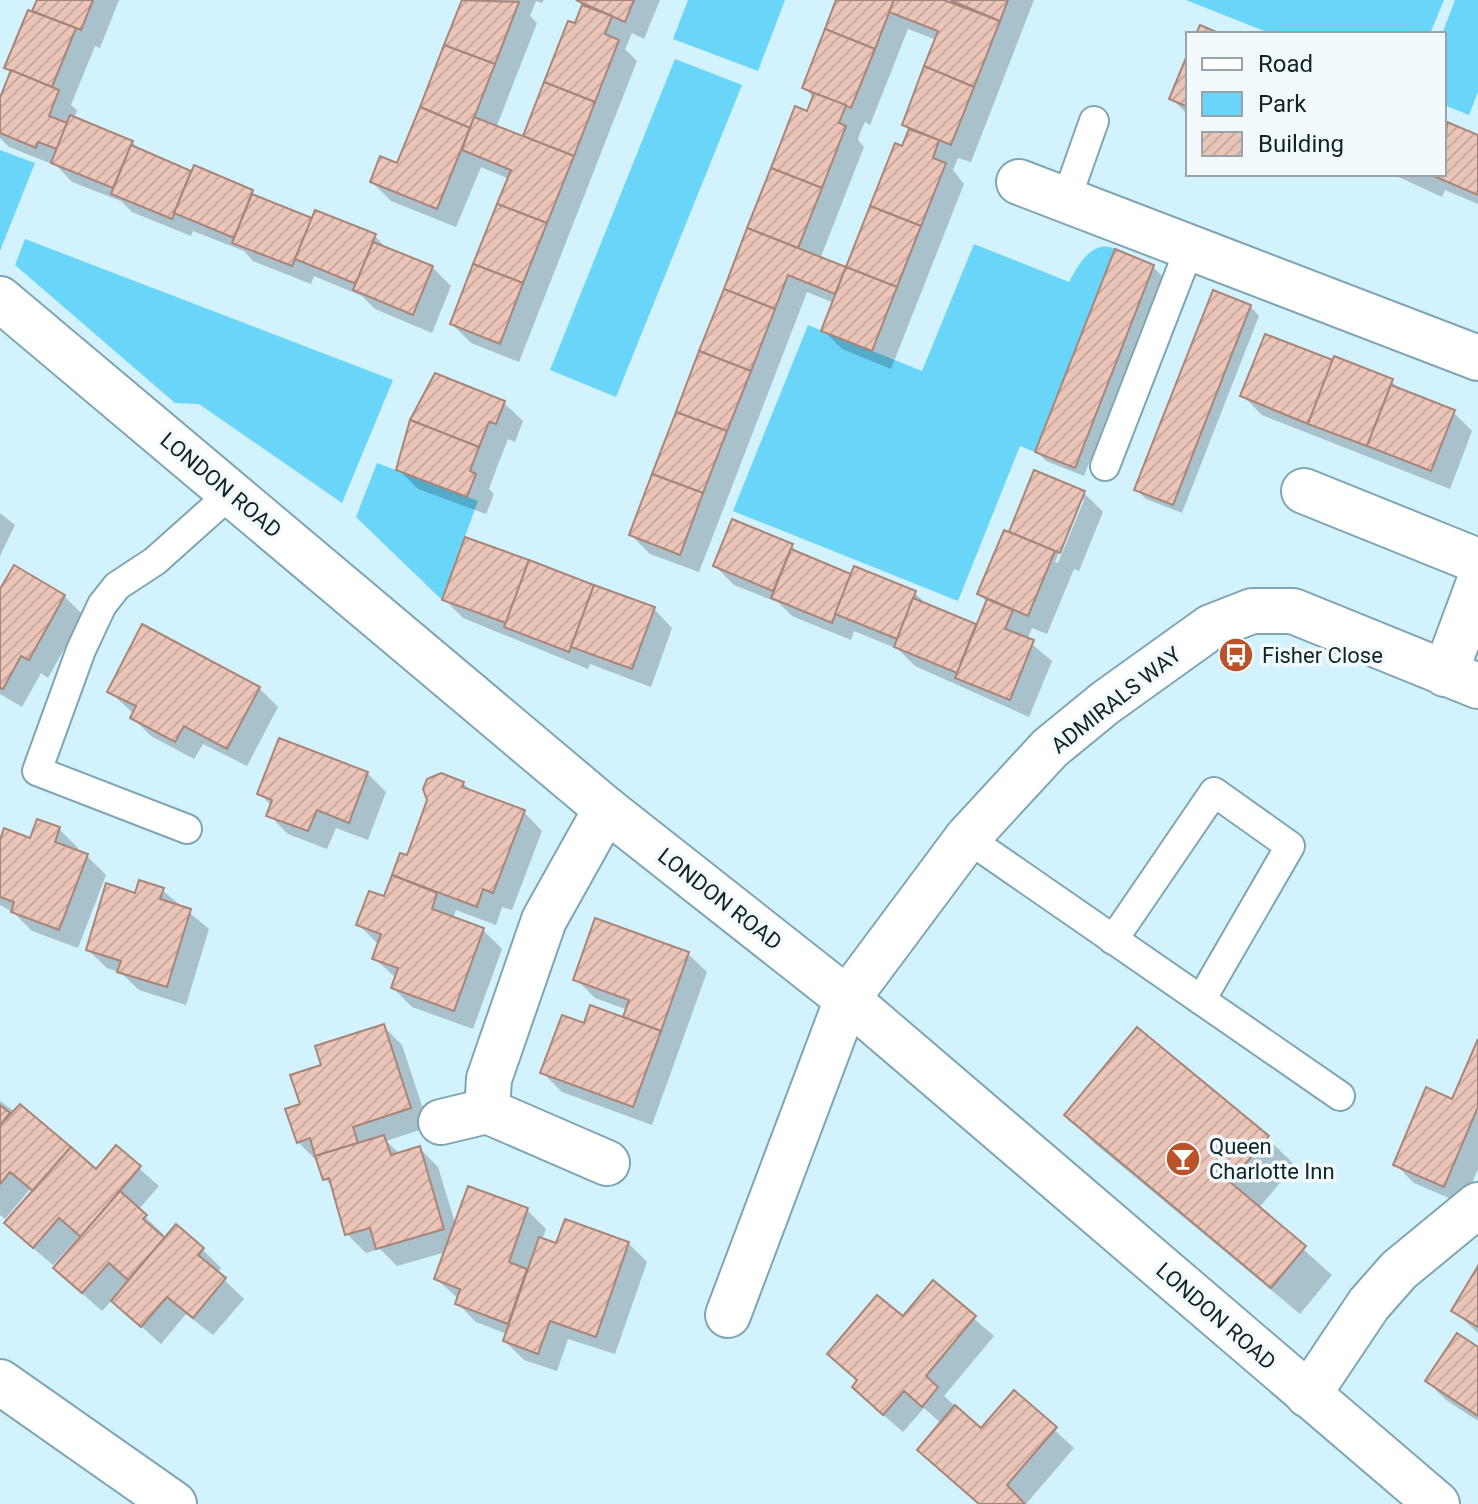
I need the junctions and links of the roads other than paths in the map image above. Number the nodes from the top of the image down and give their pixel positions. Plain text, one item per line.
1 (1094, 121) dead end
2 (1019, 182) dead end
3 (1066, 200) junction
4 (1190, 247) junction
5 (0, 299) edge
6 (1478, 358) edge
7 (1105, 466) dead end
8 (1304, 491) dead end
9 (230, 494) junction
10 (1478, 561) edge
11 (1478, 585) edge
12 (1462, 680) edge
13 (606, 809) junction
14 (187, 829) dead end
15 (967, 838) junction
16 (1113, 940) junction
17 (847, 999) junction
18 (1201, 1000) junction
19 (1340, 1096) dead end
20 (487, 1111) junction
21 (441, 1122) dead end
22 (607, 1163) dead end
23 (1478, 1205) edge
24 (728, 1315) dead end
25 (0, 1382) edge
26 (1308, 1395) junction
27 (174, 1504) edge
28 (1437, 1504) edge

1 - 3 lane
2 - 3 street
3 - 4 street
4 - 6 street
4 - 7 lane
5 - 9 street, LONDON ROAD
8 - 10 street
9 - 13 street, LONDON ROAD
9 - 14 lane
11 - 12 street
12 - 15 street, ADMIRALS WAY
13 - 17 street, LONDON ROAD
13 - 20 street
15 - 16 lane
15 - 17 street, ADMIRALS WAY
16 - 18 lane
16 - 18 lane
17 - 24 street, ADMIRALS WAY
17 - 26 street, LONDON ROAD
18 - 19 lane
20 - 21 street
20 - 22 street
23 - 26 street
25 - 27 street
26 - 28 street, LONDON ROAD

